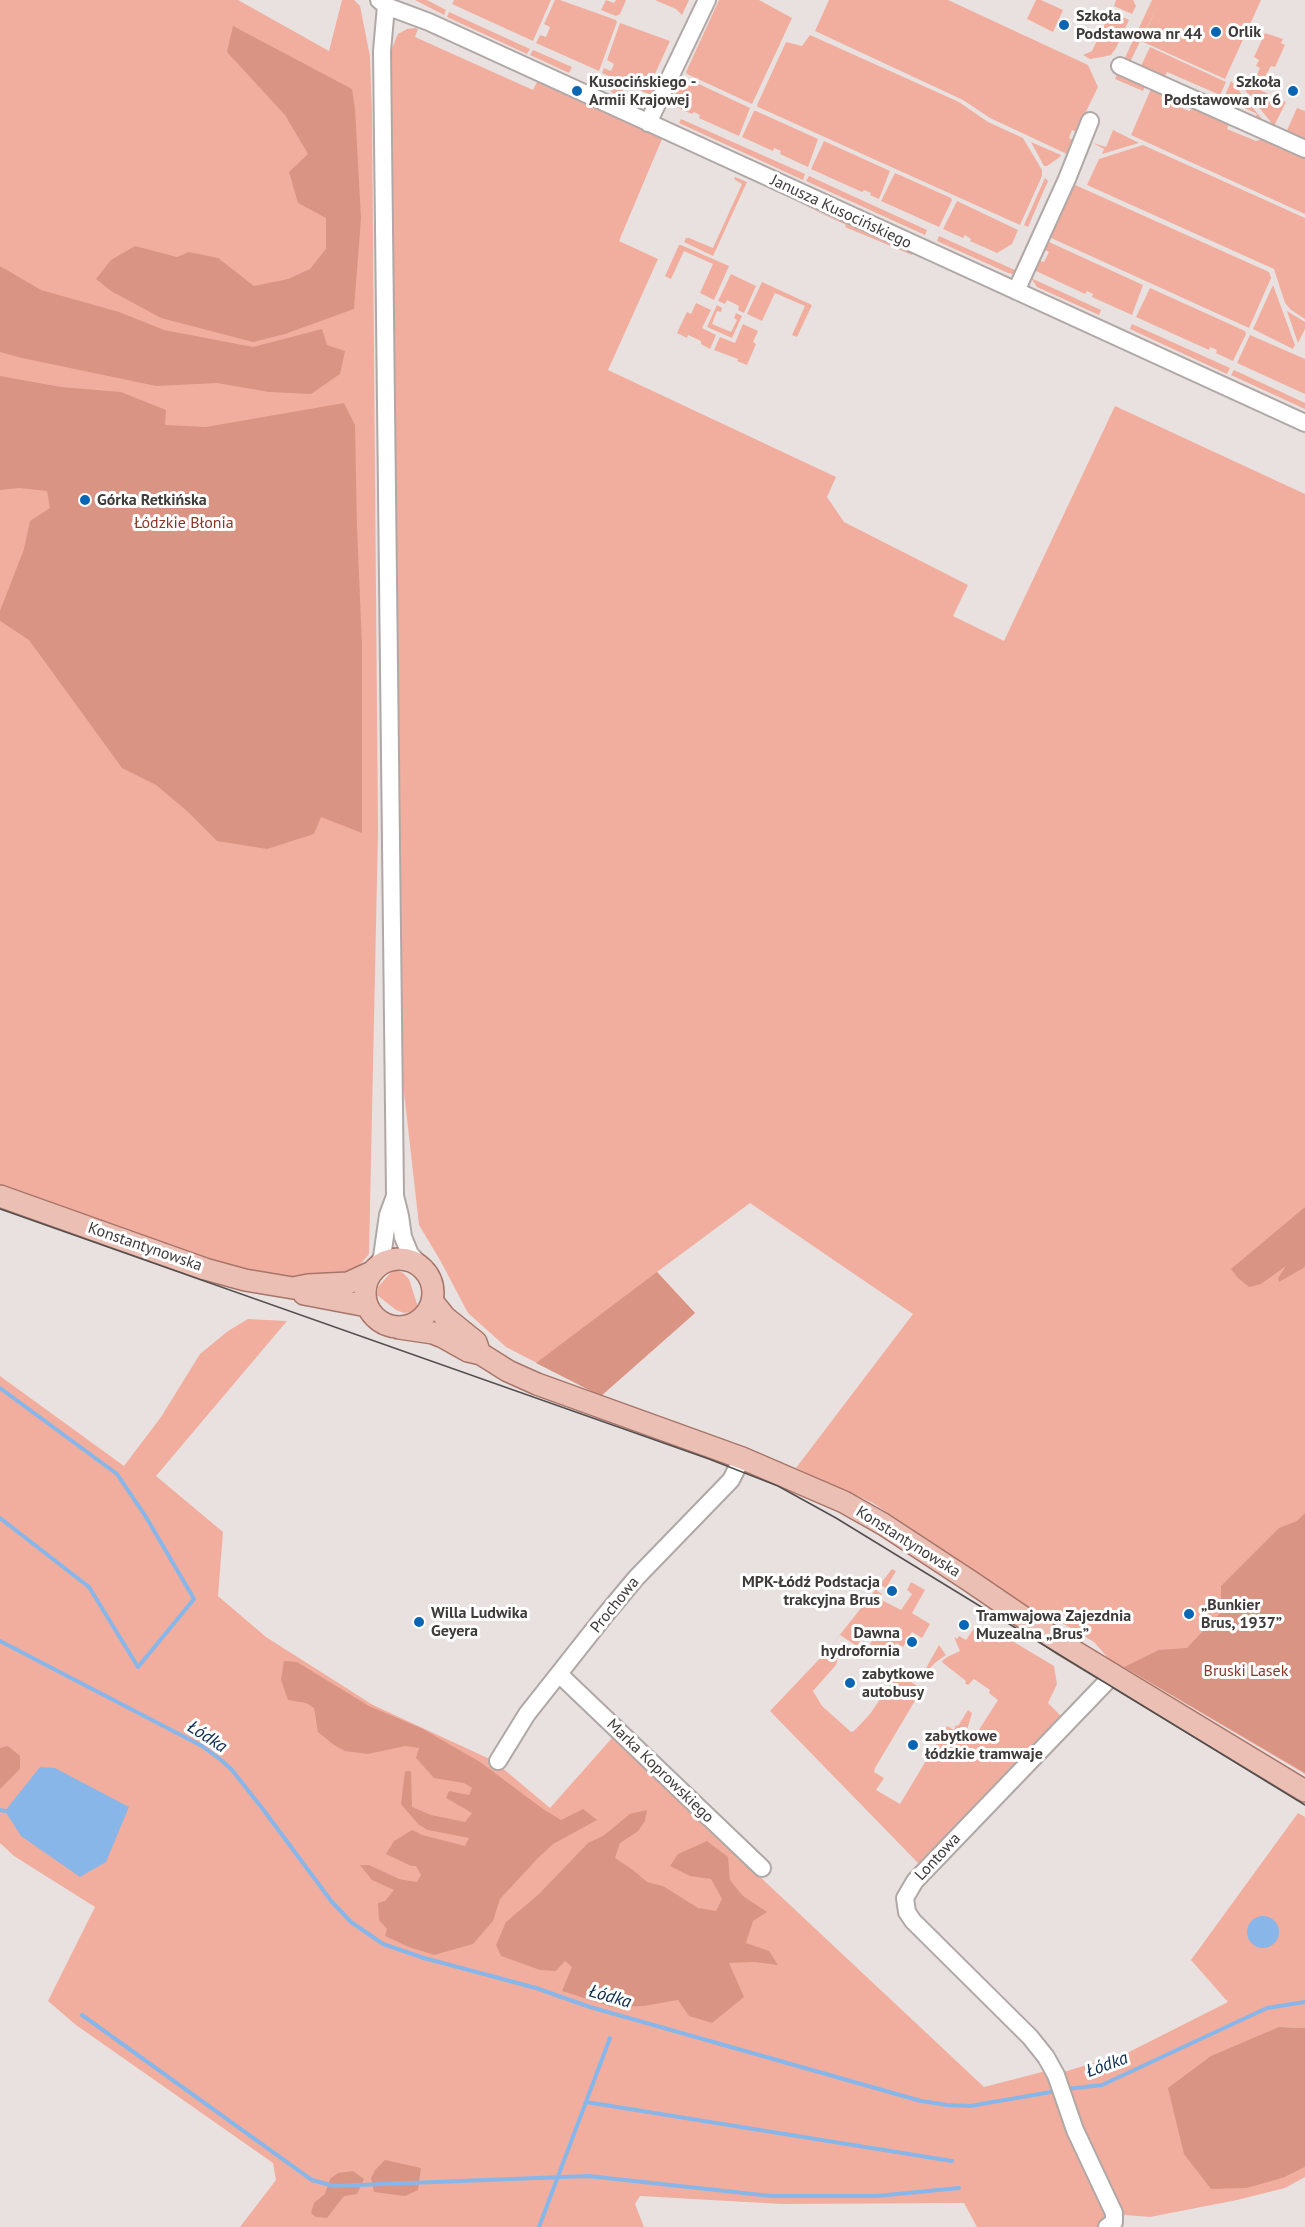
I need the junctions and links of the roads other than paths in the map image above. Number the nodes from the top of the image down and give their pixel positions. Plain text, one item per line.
1 (707, 0) edge
2 (382, 3) edge
3 (1120, 66) dead end
4 (1090, 121) dead end
5 (648, 123) junction
6 (1305, 150) edge
7 (1016, 291) junction
8 (1305, 423) edge
9 (395, 1196) junction
10 (0, 1197) edge
11 (422, 1267) junction
12 (374, 1270) junction
13 (293, 1288) junction
14 (433, 1302) junction
15 (367, 1306) junction
16 (399, 1328) junction
17 (481, 1354) junction
18 (742, 1458) junction
19 (559, 1674) junction
20 (1113, 1674) junction
21 (498, 1761) dead end
22 (1305, 1791) edge
23 (762, 1868) dead end
24 (1107, 2227) edge

1 - 5 street
2 - 5 street, Janusza Kusocińskiego
2 - 9 street
3 - 6 street
4 - 7 street
5 - 7 street, Janusza Kusocińskiego
7 - 8 street, Janusza Kusocińskiego
9 - 11 street
9 - 12 street
10 - 13 main road, Konstantynowska
11 - 12 main road
11 - 14 main road
12 - 13 main road, Konstantynowska
12 - 15 main road
13 - 15 main road, Konstantynowska
14 - 16 main road
14 - 17 main road, Konstantynowska
15 - 16 main road
16 - 17 main road, Konstantynowska
17 - 18 main road, Konstantynowska
18 - 19 street, Prochowa
18 - 20 main road, Konstantynowska
19 - 21 street, Prochowa
19 - 23 street, Marka Koprowskiego
20 - 22 main road, Konstantynowska
20 - 24 street, Lontowa

